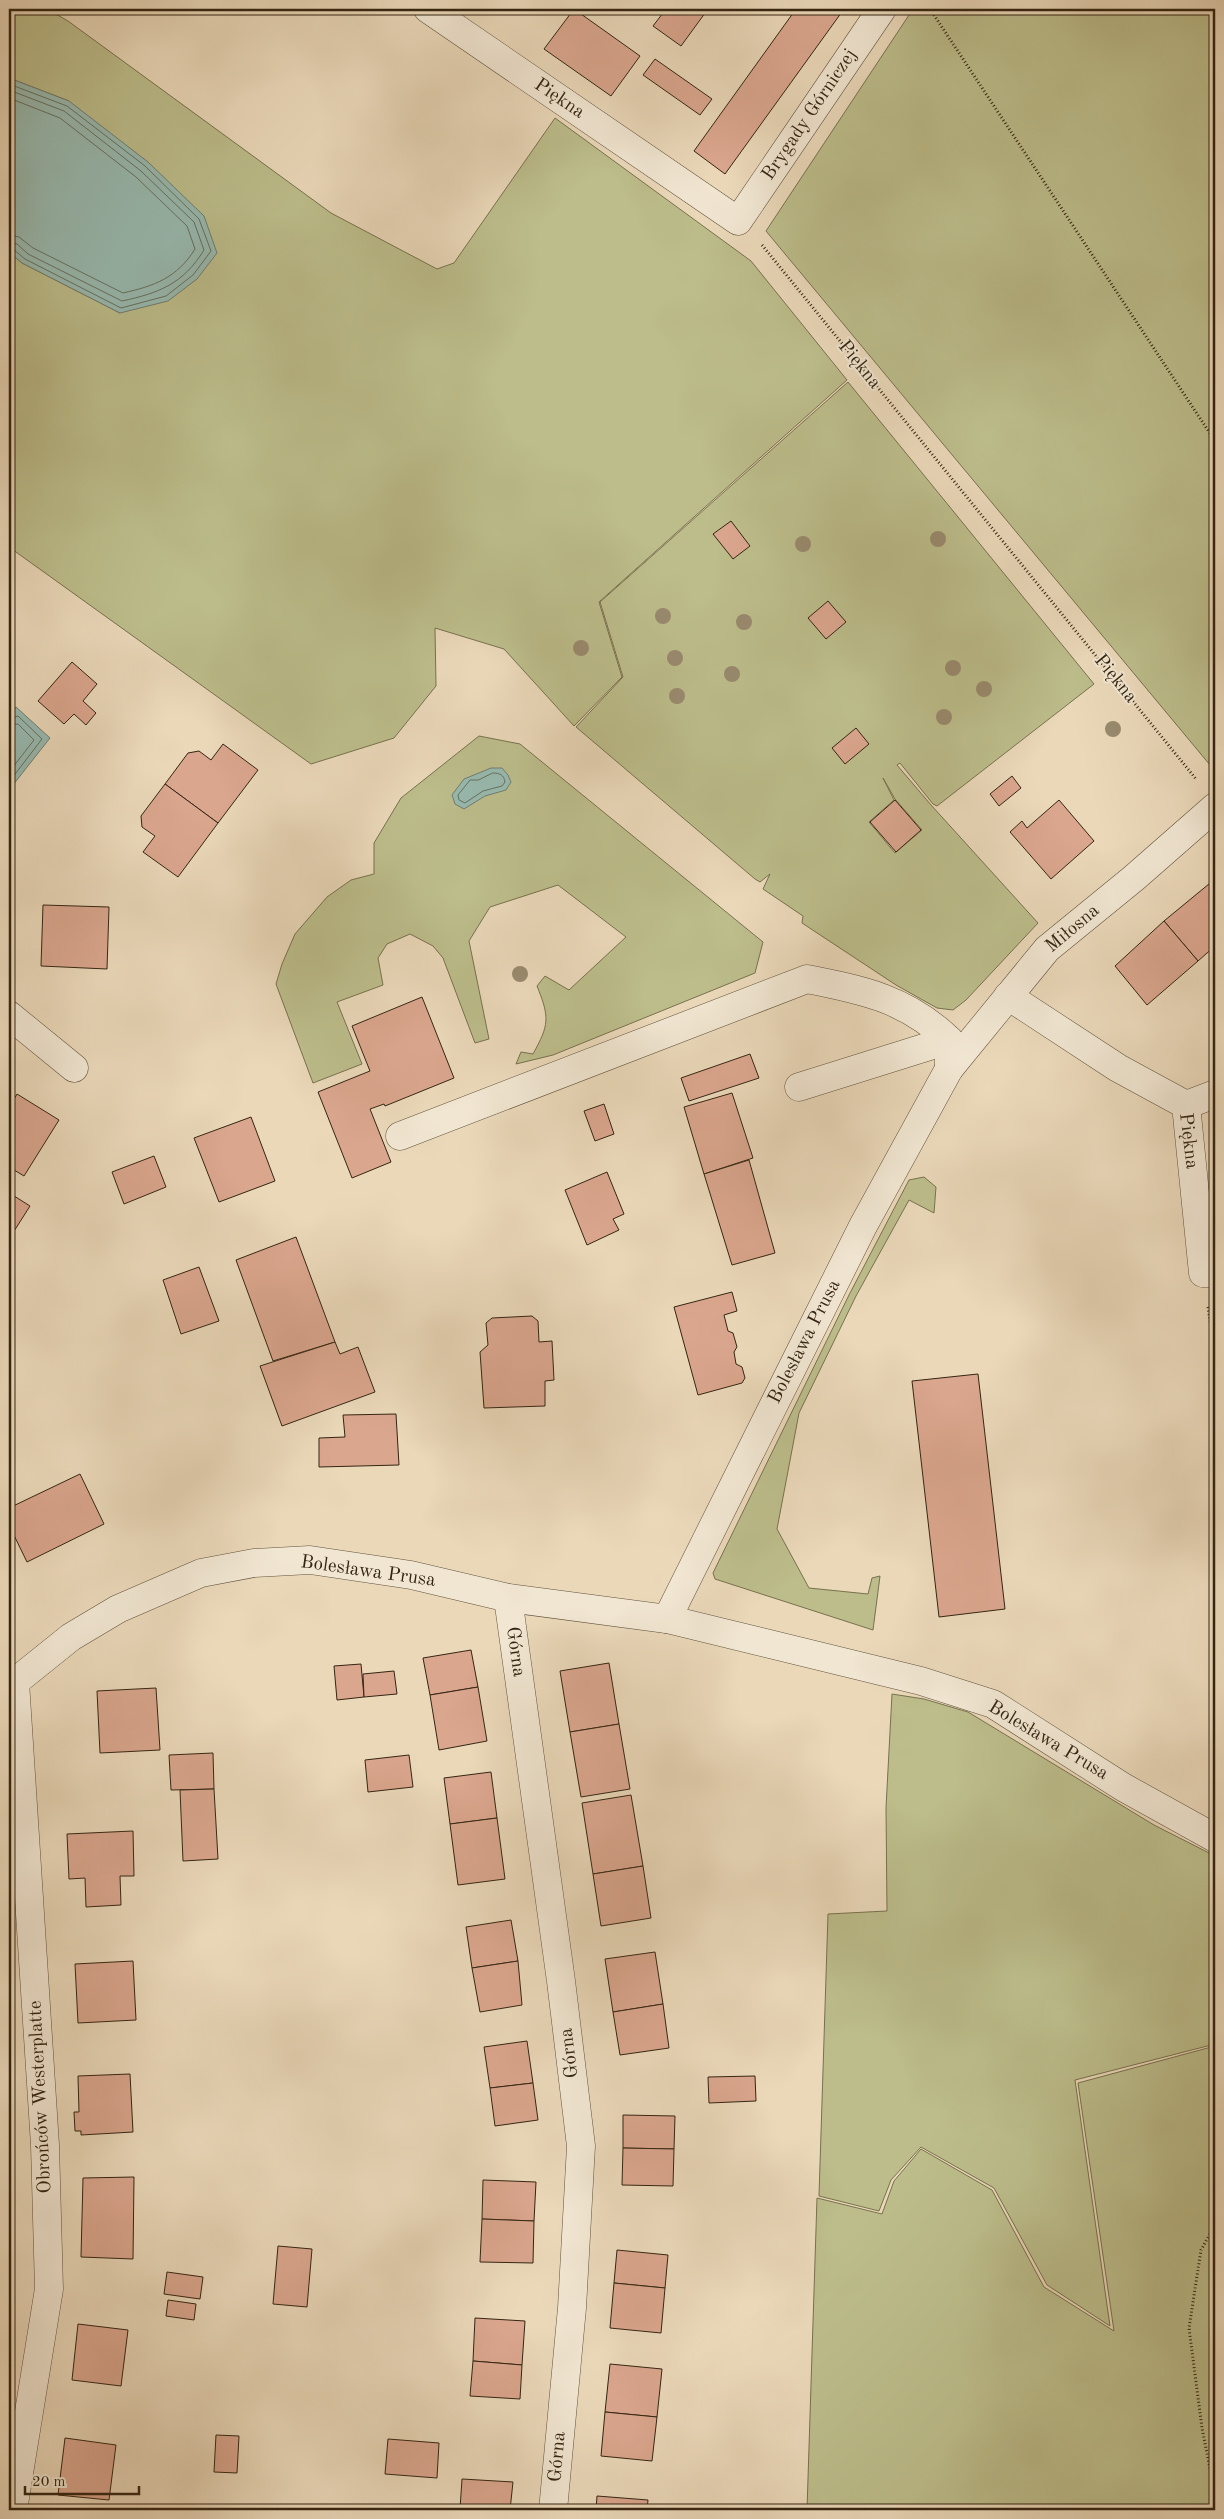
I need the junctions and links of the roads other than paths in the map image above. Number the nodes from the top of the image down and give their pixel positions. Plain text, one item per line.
1 (428, 9) edge
2 (882, 9) edge
3 (738, 221) joint
4 (1215, 807) edge
5 (1008, 996) junction
6 (9, 1015) edge
7 (949, 1040) junction
8 (74, 1068) dead end
9 (949, 1069) junction
10 (798, 1087) dead end
11 (1215, 1094) edge
12 (1186, 1105) junction
13 (400, 1136) dead end
14 (1209, 1273) edge
15 (508, 1598) junction
16 (666, 1619) junction
17 (12, 1683) edge
18 (1215, 1838) edge
19 (13, 2510) edge
20 (553, 2510) edge

1 - 3 street, Piękna
2 - 3 street, Brygady Górniczej
4 - 5 street, Miłosna
5 - 9 street, Miłosna
5 - 12 street, Piękna
6 - 8 street
7 - 9 street
7 - 10 street
7 - 13 street
9 - 16 street, Bolesława Prusa
11 - 12 street
12 - 14 street, Piękna
15 - 16 street, Bolesława Prusa
15 - 17 street, Bolesława Prusa
15 - 20 street, Górna
16 - 18 street, Bolesława Prusa
17 - 19 street, Obrońców Westerplatte

